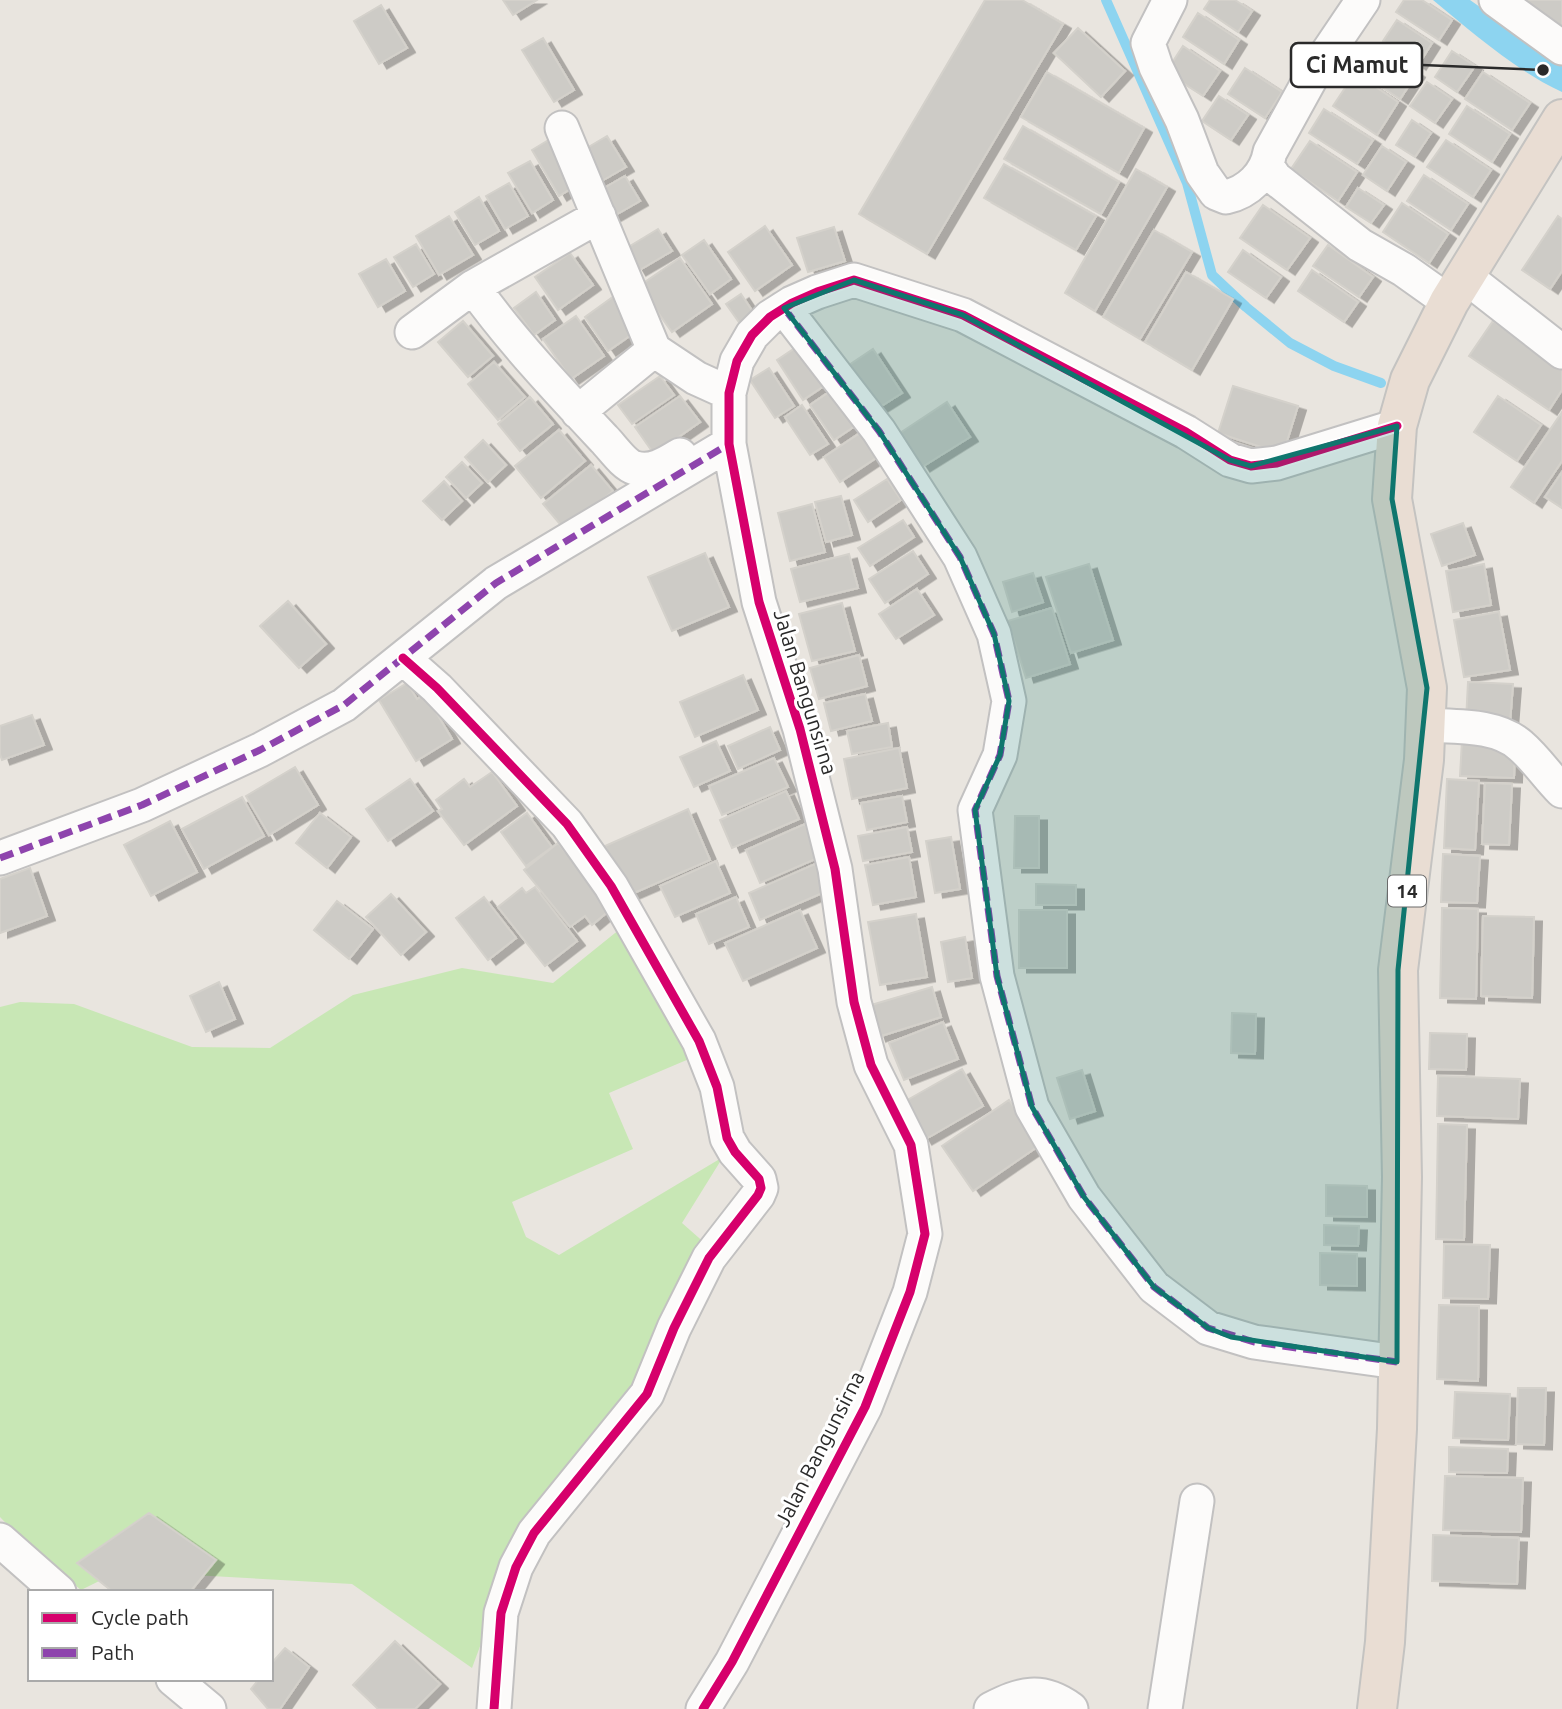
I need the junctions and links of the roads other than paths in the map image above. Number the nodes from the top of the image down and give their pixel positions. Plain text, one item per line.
1 (1170, 0) edge
2 (1363, 0) edge
3 (1496, 0) edge
4 (1562, 48) edge
5 (1562, 119) edge
6 (562, 128) dead end
7 (1267, 166) junction
8 (599, 216) junction
9 (472, 287) junction
10 (1458, 289) junction
11 (784, 308) junction
12 (411, 332) dead end
13 (654, 350) junction
14 (1562, 352) edge
15 (729, 393) junction
16 (578, 412) junction
17 (1396, 426) junction
18 (729, 436) junction
19 (403, 657) junction
20 (1425, 725) junction
21 (1562, 791) edge
22 (0, 858) edge
23 (1397, 1362) junction
24 (1197, 1502) dead end
25 (0, 1540) edge
26 (57, 1590) edge
27 (175, 1681) edge
28 (209, 1709) edge
29 (494, 1709) edge
30 (703, 1709) edge
31 (991, 1709) edge
32 (1071, 1709) edge
33 (1165, 1709) edge
34 (1377, 1709) edge

1 - 7 street
2 - 7 street
3 - 4 street
5 - 10 highway, 14
6 - 8 street
7 - 10 street
8 - 9 street
8 - 13 street
9 - 12 street
9 - 16 street
10 - 14 street
10 - 17 highway, 14
11 - 15 street, Jalan Bangunsirna
11 - 17 street, Jalan Bangunsirna
11 - 23 street
13 - 15 street
13 - 16 street
15 - 18 street, Jalan Bangunsirna
16 - 18 street
17 - 20 highway, 14
18 - 19 street
18 - 30 street, Jalan Bangunsirna
19 - 22 street
19 - 29 street
20 - 21 street
20 - 23 highway, 14
23 - 34 highway, 14
24 - 33 street
25 - 26 street
27 - 28 street
31 - 32 street

